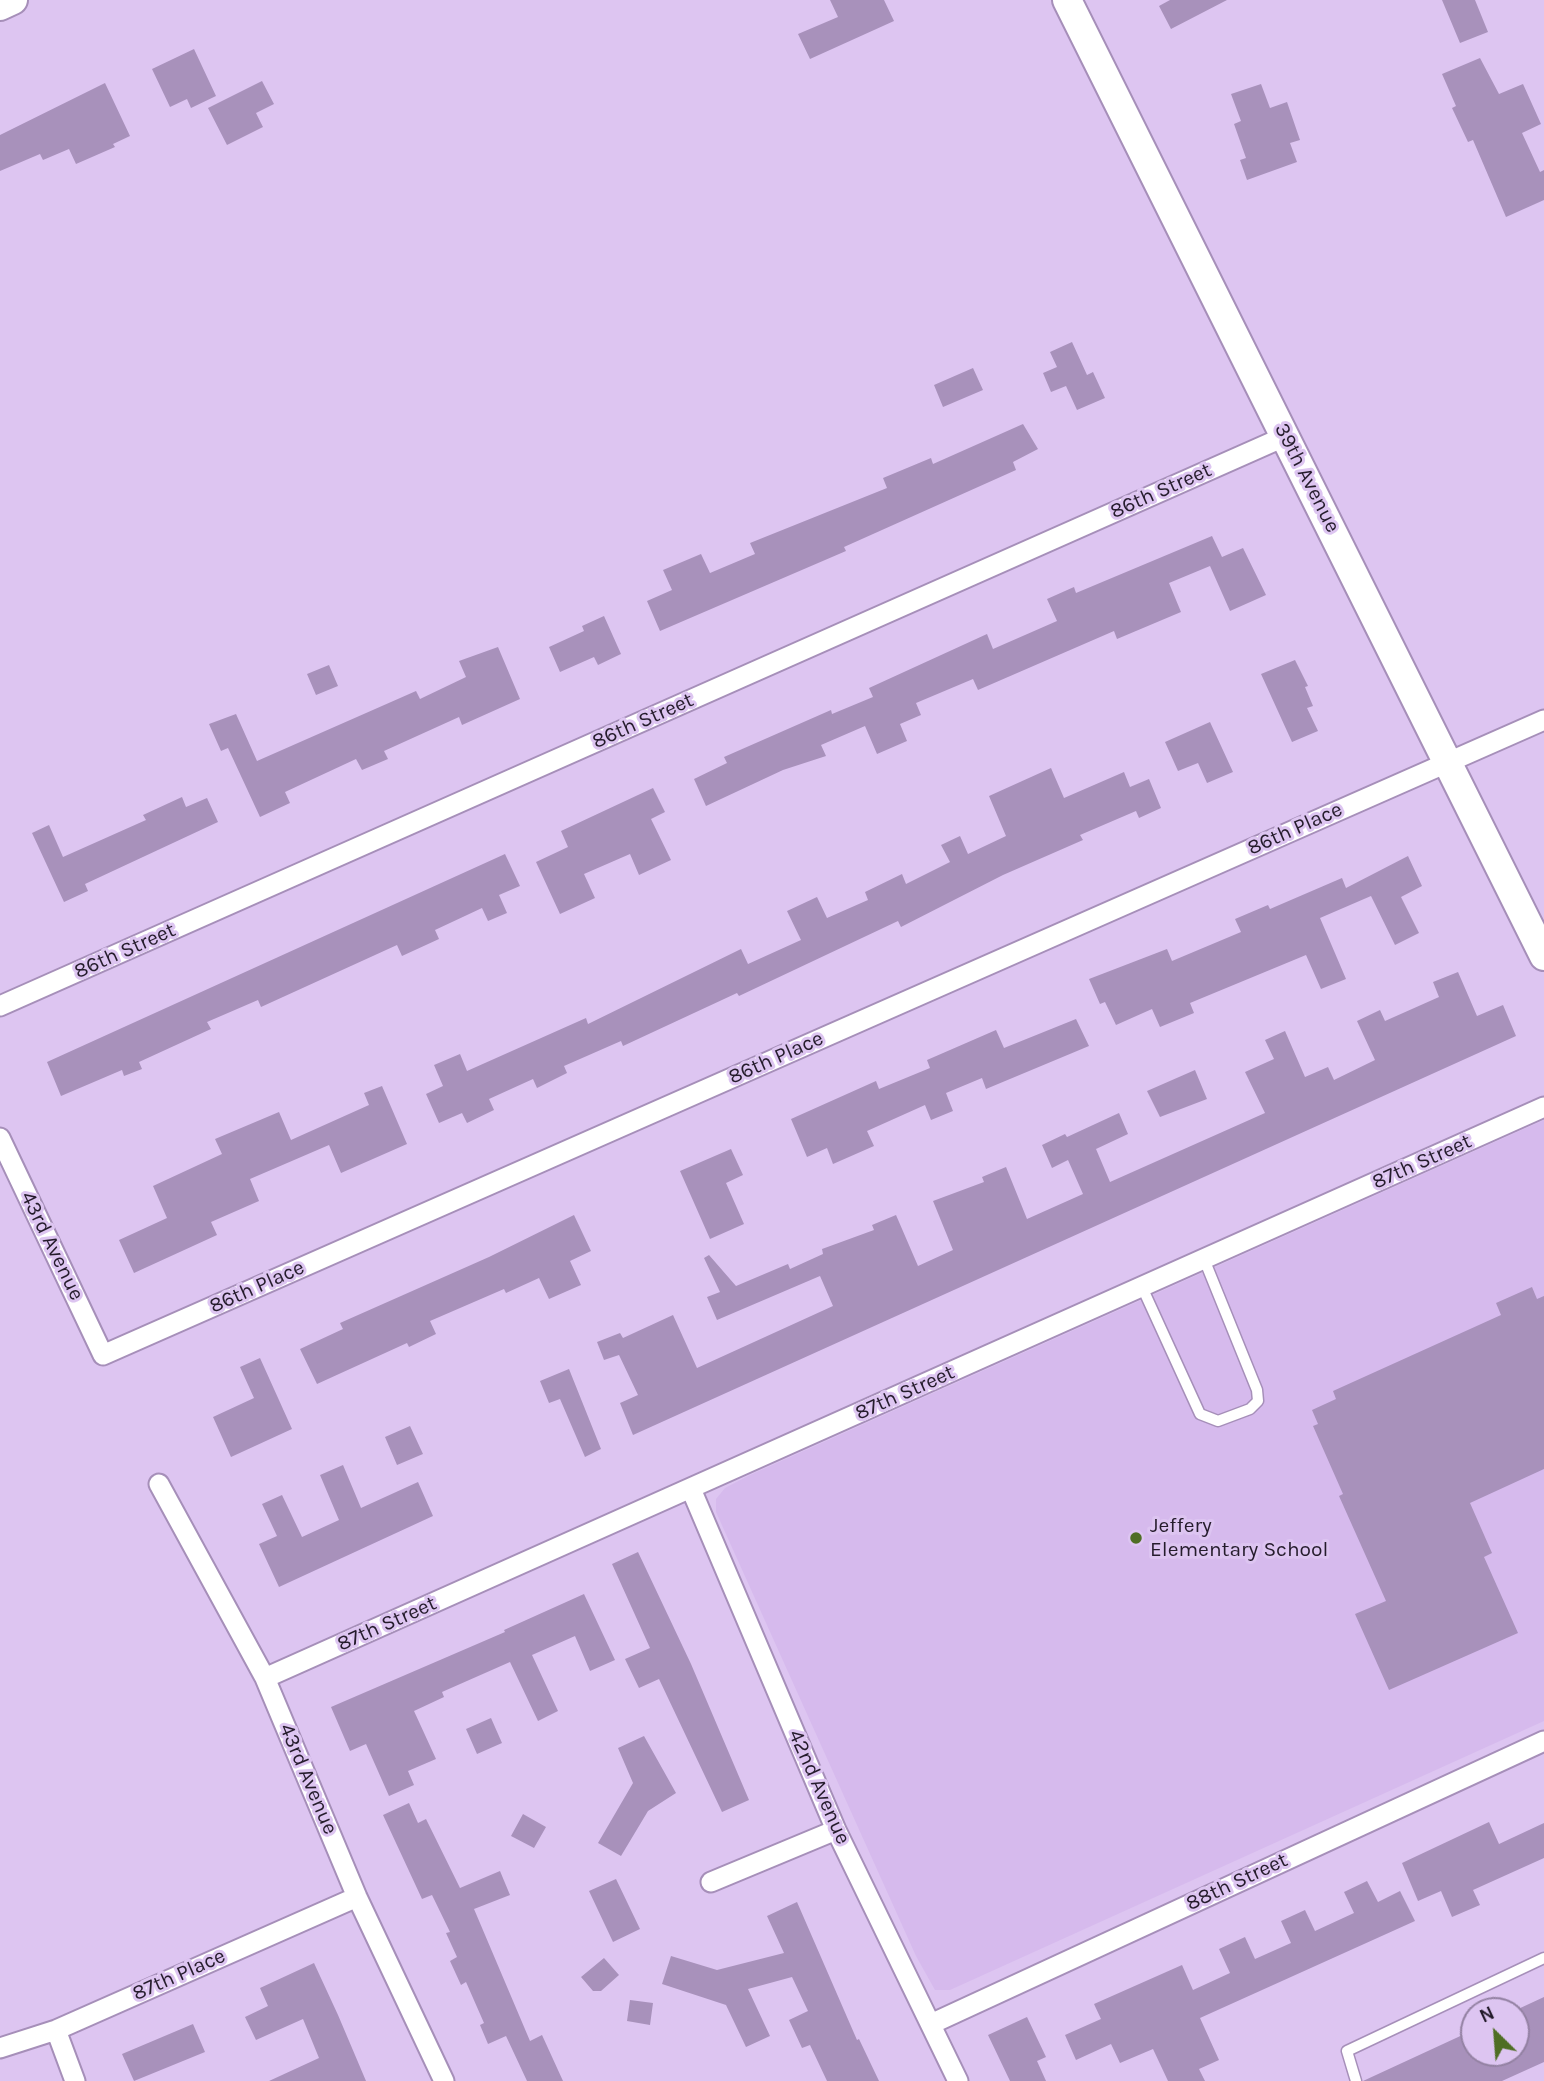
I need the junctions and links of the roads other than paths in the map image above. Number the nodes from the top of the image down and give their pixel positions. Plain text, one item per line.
1 (13, 0) edge
2 (1067, 0) edge
3 (0, 6) edge
4 (1286, 436) junction
5 (1544, 720) edge
6 (1449, 762) junction
7 (1544, 956) edge
8 (0, 1006) edge
9 (1544, 1107) edge
10 (0, 1138) edge
11 (1204, 1259) junction
12 (1142, 1287) junction
13 (103, 1355) joint
14 (159, 1484) dead end
15 (691, 1489) junction
16 (265, 1678) junction
17 (1544, 1741) edge
18 (836, 1829) junction
19 (710, 1882) dead end
20 (357, 1897) junction
21 (1544, 1958) edge
22 (931, 2024) junction
23 (57, 2030) junction
24 (0, 2048) edge
25 (75, 2081) edge
26 (443, 2081) edge
27 (958, 2081) edge
28 (1356, 2081) edge

1 - 3 main road
2 - 4 main road, 39th Avenue
4 - 6 main road, 39th Avenue
4 - 8 street, 86th Street
5 - 6 street, 86th Place
6 - 7 main road, 39th Avenue
6 - 13 street, 86th Place
9 - 11 street, 87th Street
10 - 13 street, 43rd Avenue
11 - 12 street, 87th Street
11 - 12 lane
12 - 15 street, 87th Street
14 - 16 street, 43rd Avenue
15 - 16 street, 87th Street
15 - 18 street, 42nd Avenue
16 - 20 street, 43rd Avenue
17 - 22 street, 88th Street
18 - 19 street
18 - 22 street, 42nd Avenue
20 - 23 street, 87th Place
20 - 26 street, 43rd Avenue
21 - 28 lane
22 - 27 street, 42nd Avenue
23 - 24 street, 87th Place
23 - 25 street

